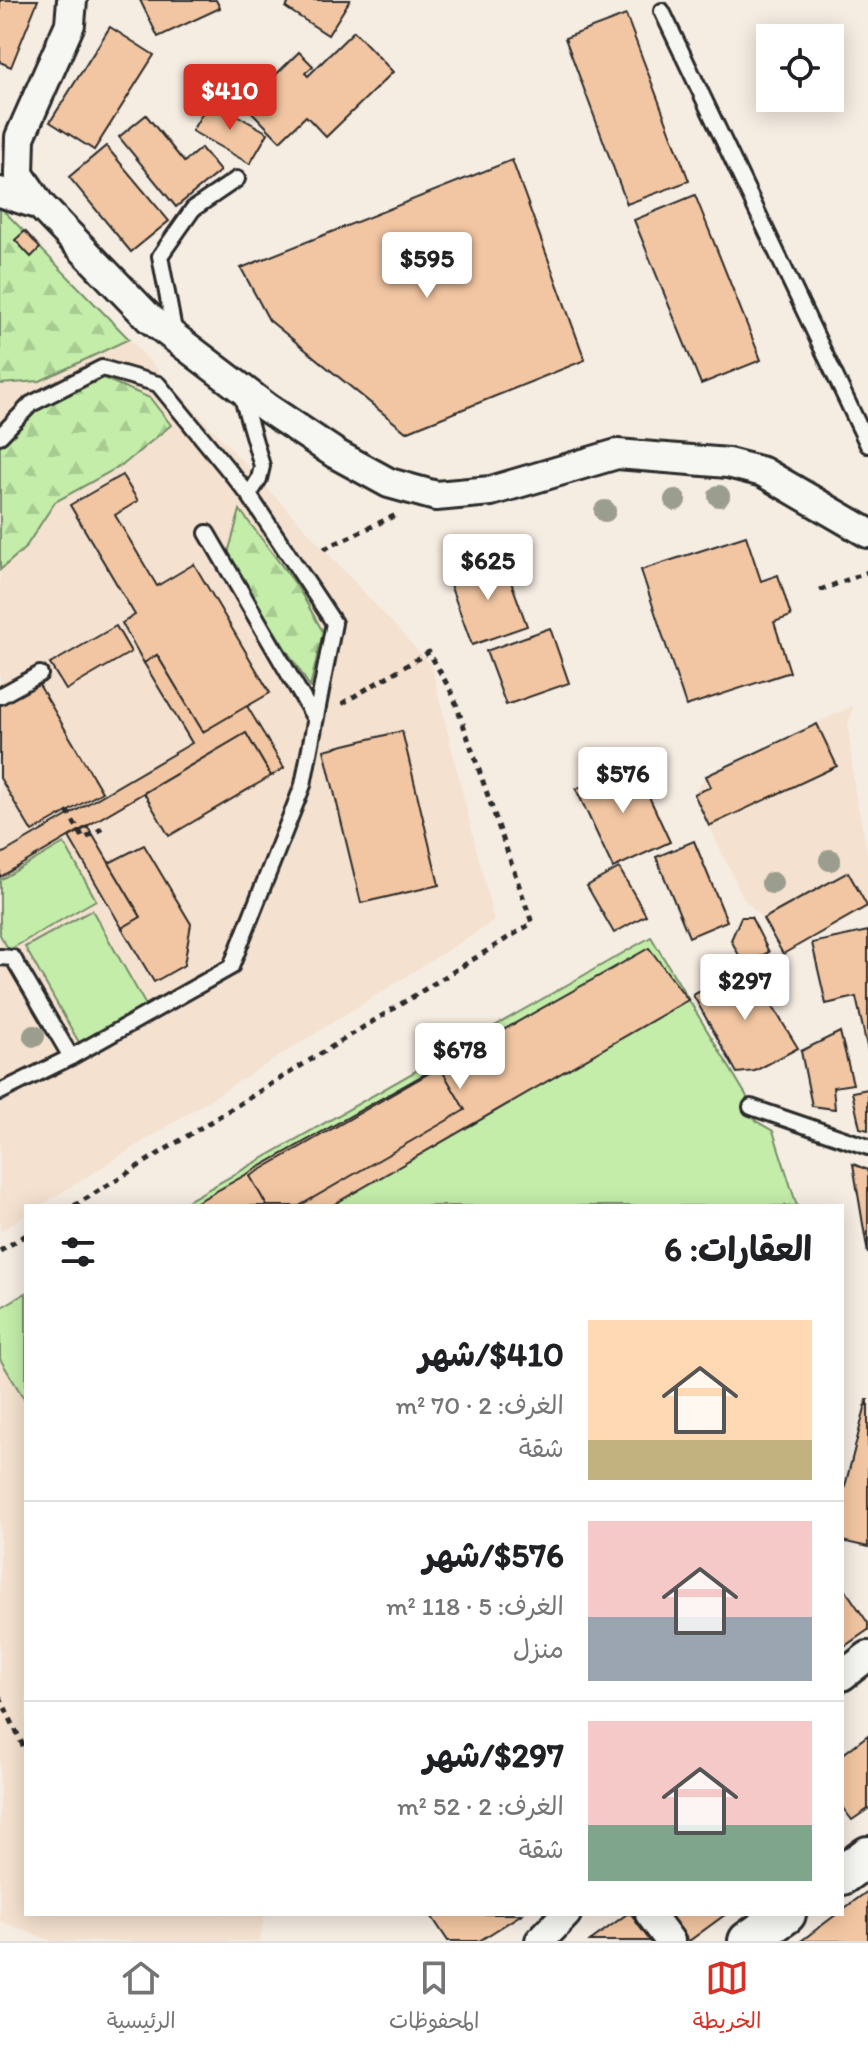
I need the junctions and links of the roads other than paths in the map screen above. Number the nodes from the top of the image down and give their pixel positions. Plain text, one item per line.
1 (72, 0) edge
2 (662, 11) dead end
3 (237, 179) dead end
4 (0, 192) edge
5 (40, 205) junction
6 (175, 338) junction
7 (239, 387) junction
8 (0, 436) edge
9 (868, 445) edge
10 (249, 495) junction
11 (207, 533) dead end
12 (868, 533) edge
13 (40, 674) dead end
14 (0, 696) edge
15 (315, 719) junction
16 (0, 957) edge
17 (71, 1057) junction
18 (0, 1092) edge
19 (751, 1107) dead end
20 (868, 1147) edge
21 (868, 1656) edge
22 (844, 1674) edge
23 (868, 1856) edge
24 (844, 1874) edge
25 (564, 1916) edge
26 (651, 1916) edge
27 (783, 1916) edge
28 (540, 1941) edge
29 (670, 1941) edge
30 (748, 1941) edge

1 - 5 street
2 - 9 lane
3 - 6 lane
4 - 5 street
5 - 6 street
6 - 7 street
7 - 10 lane
7 - 12 street
8 - 10 lane
10 - 15 lane
11 - 15 lane
13 - 14 lane
15 - 17 lane
16 - 17 lane
17 - 18 lane
19 - 20 lane
21 - 22 street
23 - 24 main road
25 - 28 street
26 - 29 street
27 - 30 main road

